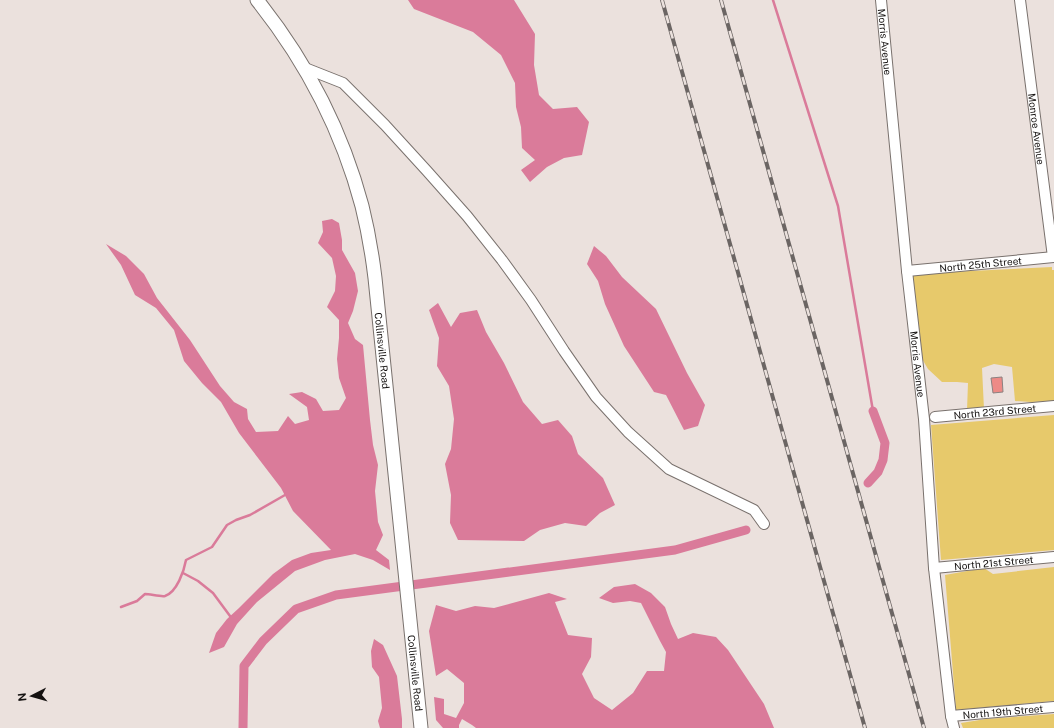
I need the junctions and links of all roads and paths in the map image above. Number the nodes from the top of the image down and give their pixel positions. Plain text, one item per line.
1 (257, 0) edge
2 (881, 0) edge
3 (1020, 0) edge
4 (305, 68) junction
5 (1054, 257) edge
6 (906, 271) junction
7 (1054, 406) edge
8 (935, 418) dead end
9 (764, 524) dead end
10 (1054, 557) edge
11 (934, 568) junction
12 (1054, 707) edge
13 (951, 716) junction
14 (421, 728) edge
15 (954, 728) edge

1 - 4 main road, Collinsville Road
2 - 6 street, Morris Avenue
3 - 5 street, Monroe Avenue
4 - 9 street
4 - 14 main road, Collinsville Road
5 - 6 street, North 25th Street
6 - 11 street, Morris Avenue
7 - 8 street, North 23rd Street
10 - 11 street, North 21st Street
11 - 13 street, Morris Avenue
12 - 13 street, North 19th Street
13 - 15 street, Morris Avenue

